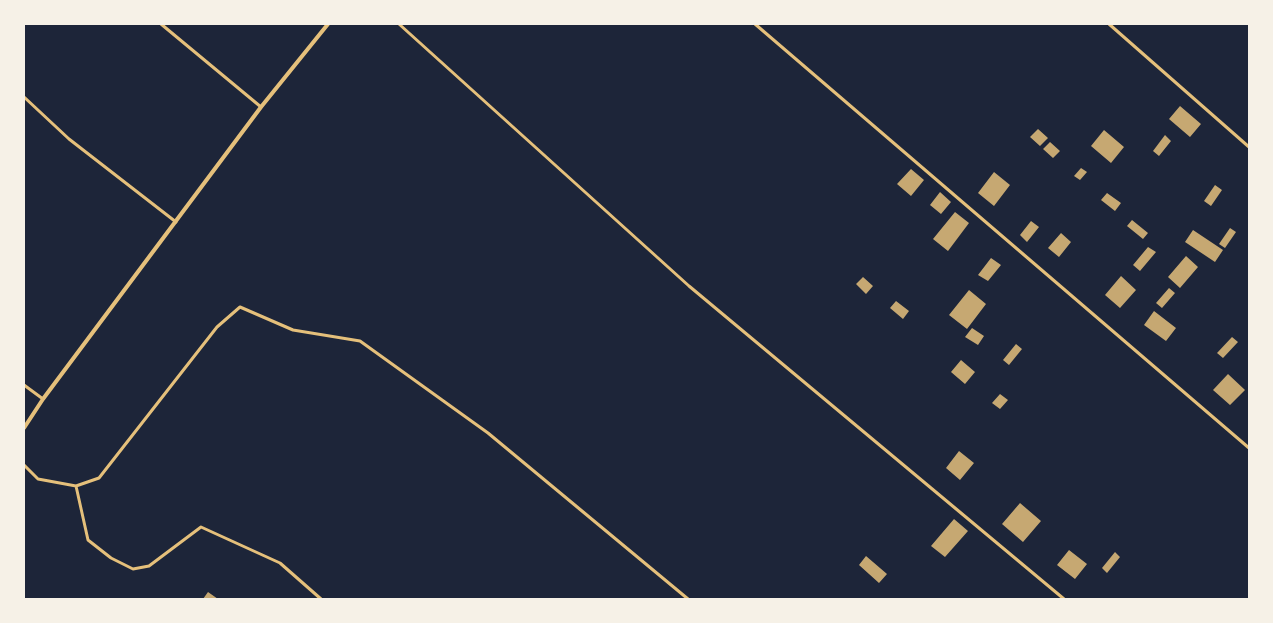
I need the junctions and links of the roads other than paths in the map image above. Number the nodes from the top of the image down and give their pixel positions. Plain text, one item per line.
1 (161, 24) edge
2 (328, 24) edge
3 (399, 24) edge
4 (755, 24) edge
5 (1109, 24) edge
6 (24, 97) edge
7 (261, 107) junction
8 (1249, 147) edge
9 (176, 222) junction
10 (24, 385) edge
11 (43, 399) junction
12 (24, 428) edge
13 (1249, 448) edge
14 (24, 465) edge
15 (76, 486) junction
16 (321, 599) edge
17 (688, 599) edge
18 (1064, 599) edge

1 - 7 lane
2 - 7 street
3 - 18 lane
4 - 13 lane
5 - 8 lane
6 - 9 lane
7 - 9 street
9 - 11 street
10 - 11 lane
11 - 12 street
14 - 15 lane
15 - 16 lane
15 - 17 lane

